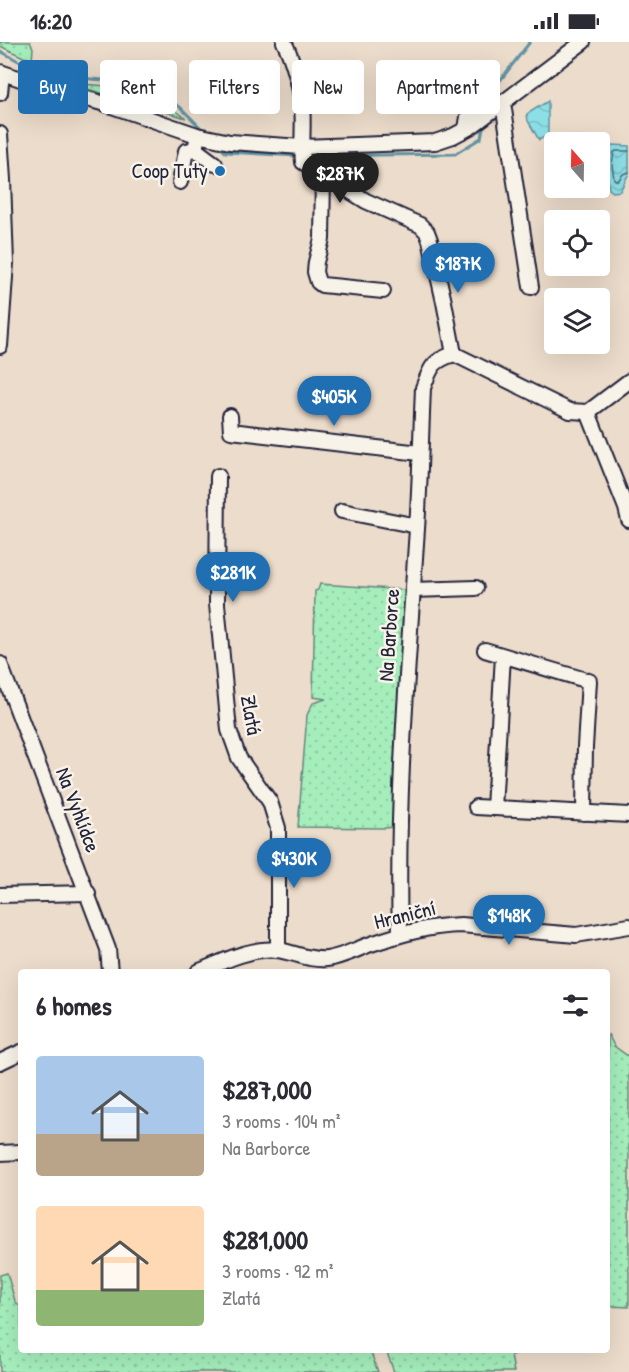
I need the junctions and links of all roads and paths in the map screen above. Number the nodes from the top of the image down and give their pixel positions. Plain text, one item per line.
1 (284, 42) edge
2 (583, 42) edge
3 (1, 72) edge
4 (0, 93) edge
5 (500, 104) edge
6 (469, 114) edge
7 (487, 114) edge
8 (499, 114) edge
9 (469, 128) junction
10 (0, 134) edge
11 (196, 142) junction
12 (302, 153) junction
13 (215, 164) dead end
14 (323, 175) junction
15 (180, 182) dead end
16 (2, 235) edge
17 (531, 287) dead end
18 (383, 291) dead end
19 (0, 346) edge
20 (454, 354) junction
21 (629, 381) edge
22 (588, 412) junction
23 (230, 416) dead end
24 (420, 453) junction
25 (218, 476) dead end
26 (342, 511) dead end
27 (629, 520) edge
28 (417, 526) junction
29 (476, 588) dead end
30 (413, 590) junction
31 (485, 650) dead end
32 (503, 656) junction
33 (0, 664) edge
34 (476, 807) dead end
35 (494, 808) junction
36 (584, 813) junction
37 (629, 815) edge
38 (88, 893) junction
39 (0, 895) edge
40 (629, 926) edge
41 (400, 934) junction
42 (278, 950) junction
43 (110, 969) edge
44 (205, 969) edge
45 (18, 1053) edge
46 (0, 1062) edge
47 (18, 1152) edge
48 (0, 1153) edge

1 - 12 street
2 - 5 street
3 - 4 street
3 - 11 street
6 - 9 street
7 - 9 street
8 - 17 street
9 - 12 street
10 - 16 street
11 - 12 street
11 - 13 street
11 - 15 street
12 - 14 street
14 - 18 street
14 - 20 street
16 - 19 street
20 - 22 street
20 - 24 street, Na Barborce
21 - 22 street
22 - 27 street
23 - 24 street
24 - 28 street, Na Barborce
25 - 42 street, Zlatá
26 - 28 street
28 - 30 street, Na Barborce
29 - 30 street
30 - 41 street, Na Barborce
31 - 32 street
32 - 35 street
32 - 36 street
33 - 38 street, Na Vyhlídce
34 - 35 street
35 - 36 street
36 - 37 street
38 - 39 street
38 - 43 street, Na Vyhlídce
40 - 41 street, Hraniční
41 - 42 street, Hraniční
42 - 44 street, Hraniční
45 - 46 street
47 - 48 street

